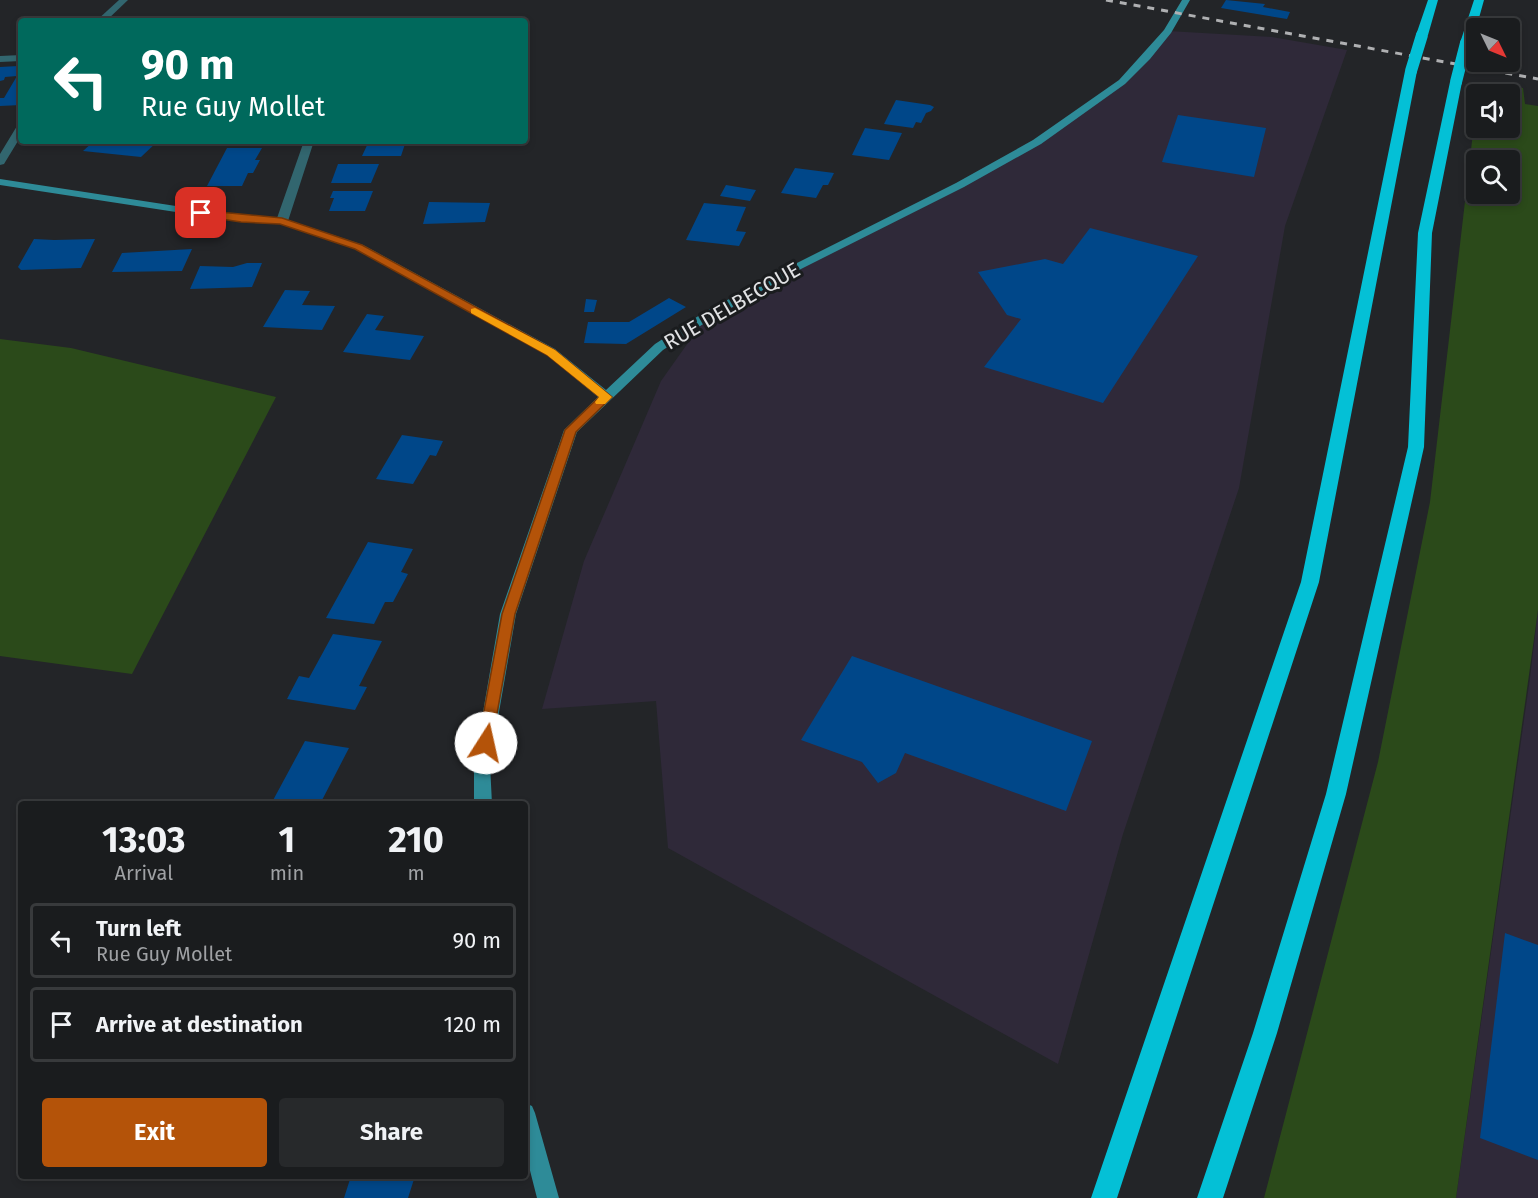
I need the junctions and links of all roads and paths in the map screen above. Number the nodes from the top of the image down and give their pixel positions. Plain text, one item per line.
1 (124, 0) edge
2 (1186, 0) edge
3 (1434, 0) edge
4 (1479, 0) edge
5 (105, 18) edge
6 (18, 58) edge
7 (0, 59) edge
8 (18, 133) edge
9 (308, 144) edge
10 (0, 162) edge
11 (0, 182) edge
12 (282, 221) junction
13 (606, 397) junction
14 (483, 801) edge
15 (528, 1124) edge
16 (548, 1198) edge
17 (1104, 1198) edge
18 (1210, 1198) edge

1 - 5 street
2 - 13 street, RUE DELBECQUE
3 - 17 highway, bridge
4 - 18 highway, bridge
6 - 7 street
8 - 10 street
9 - 12 street
11 - 12 street
12 - 13 street
13 - 14 street, RUE DELBECQUE
15 - 16 street

